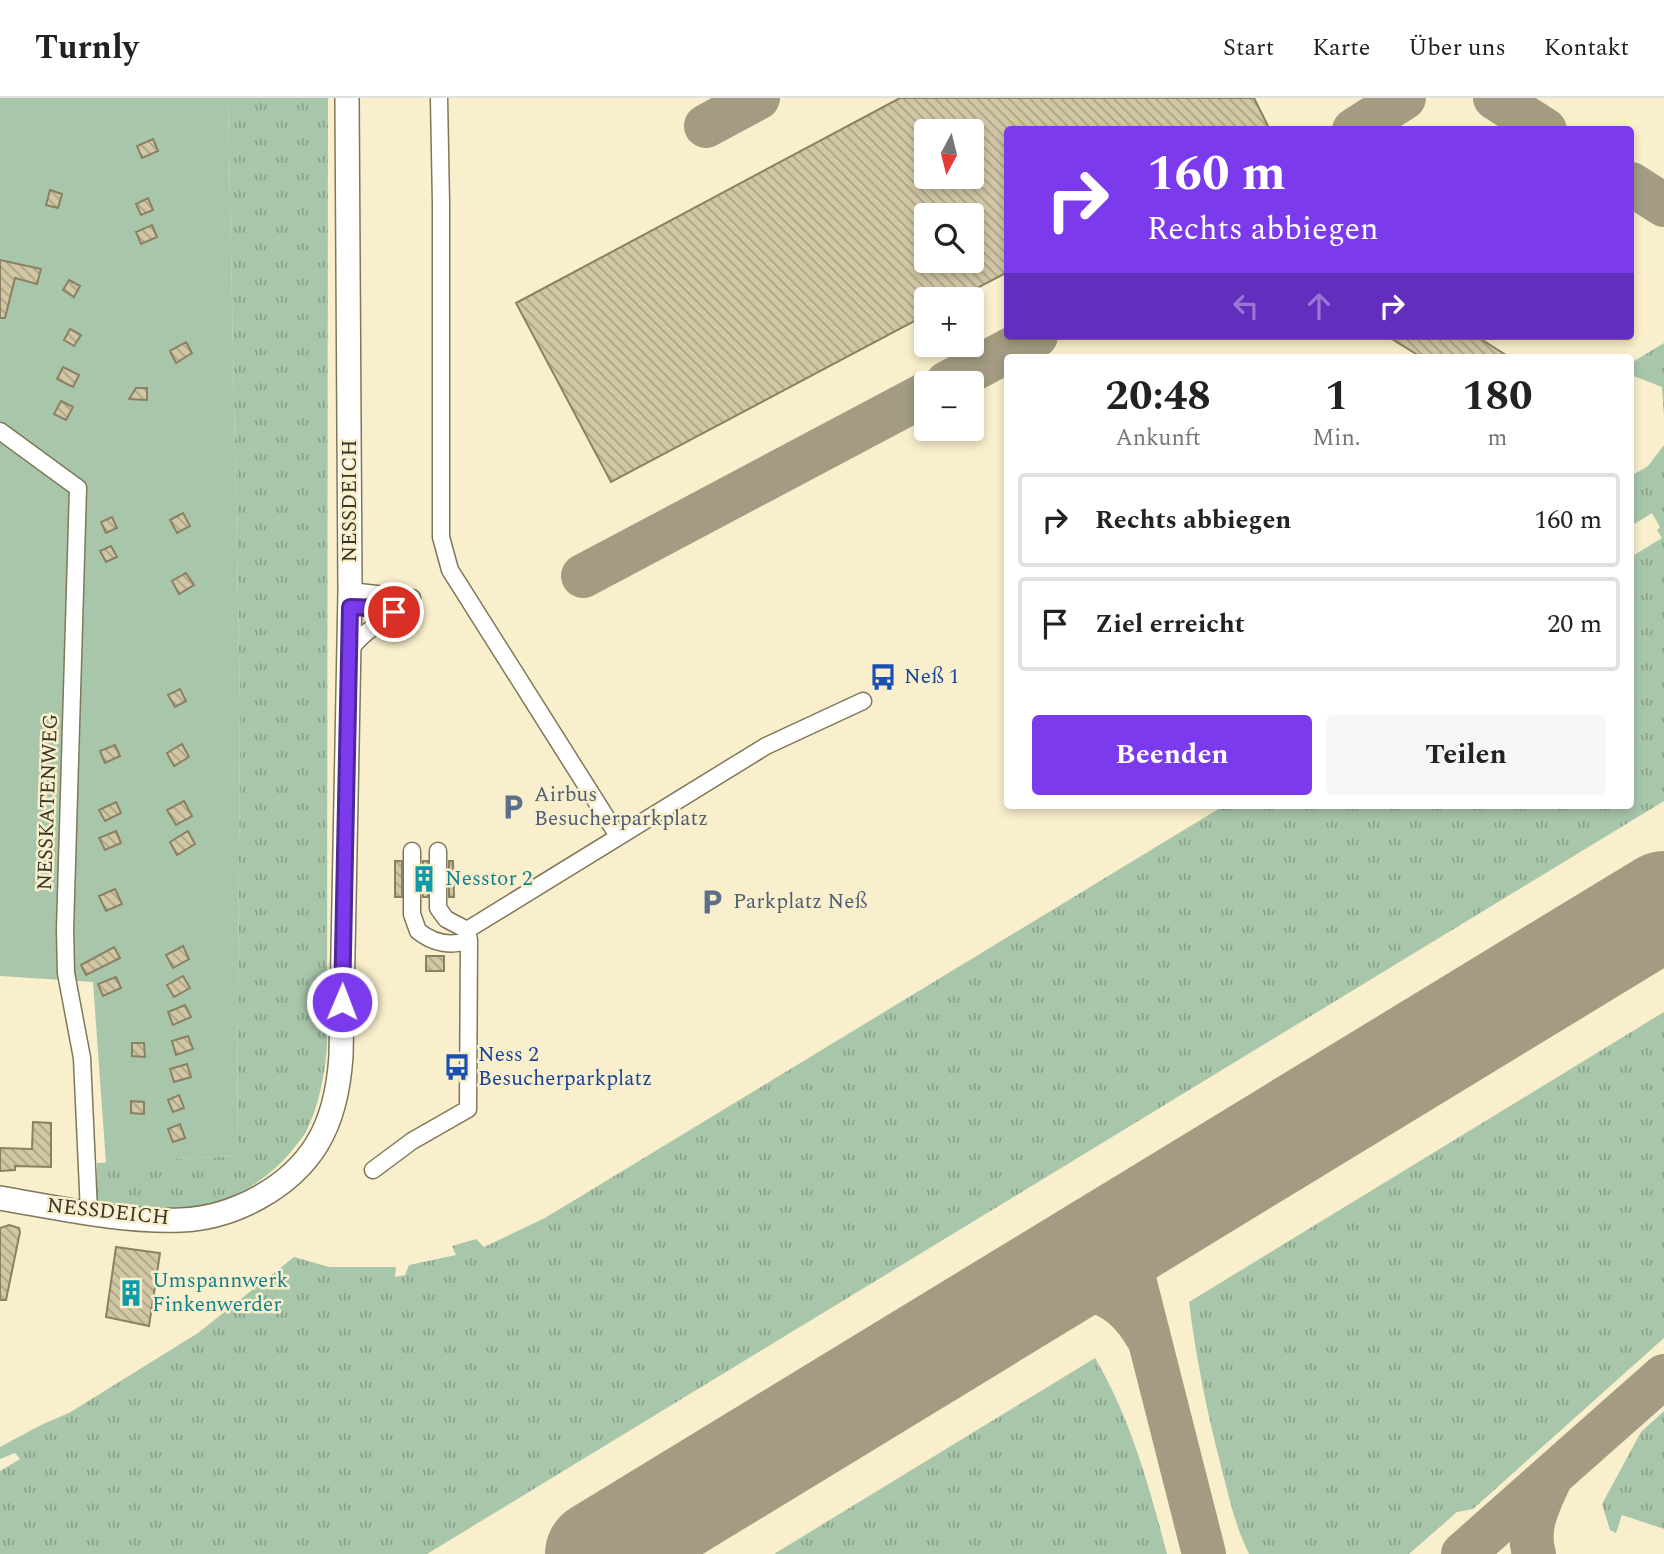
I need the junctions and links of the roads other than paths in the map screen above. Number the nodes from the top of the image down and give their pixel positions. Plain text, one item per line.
1 (347, 98) edge
2 (439, 98) edge
3 (0, 431) edge
4 (412, 598) dead end
5 (350, 599) junction
6 (349, 651) junction
7 (863, 701) dead end
8 (618, 836) junction
9 (412, 851) dead end
10 (438, 851) dead end
11 (468, 935) junction
12 (373, 1170) dead end
13 (0, 1198) edge
14 (89, 1212) junction

1 - 5 street, NESSDEICH
2 - 8 street
3 - 14 street, NESSKATENWEG
4 - 5 street
5 - 6 street, NESSDEICH
5 - 6 street
6 - 14 street, NESSDEICH
7 - 8 street
8 - 11 street
9 - 11 street
10 - 11 street
11 - 12 street
13 - 14 street, NESSDEICH

